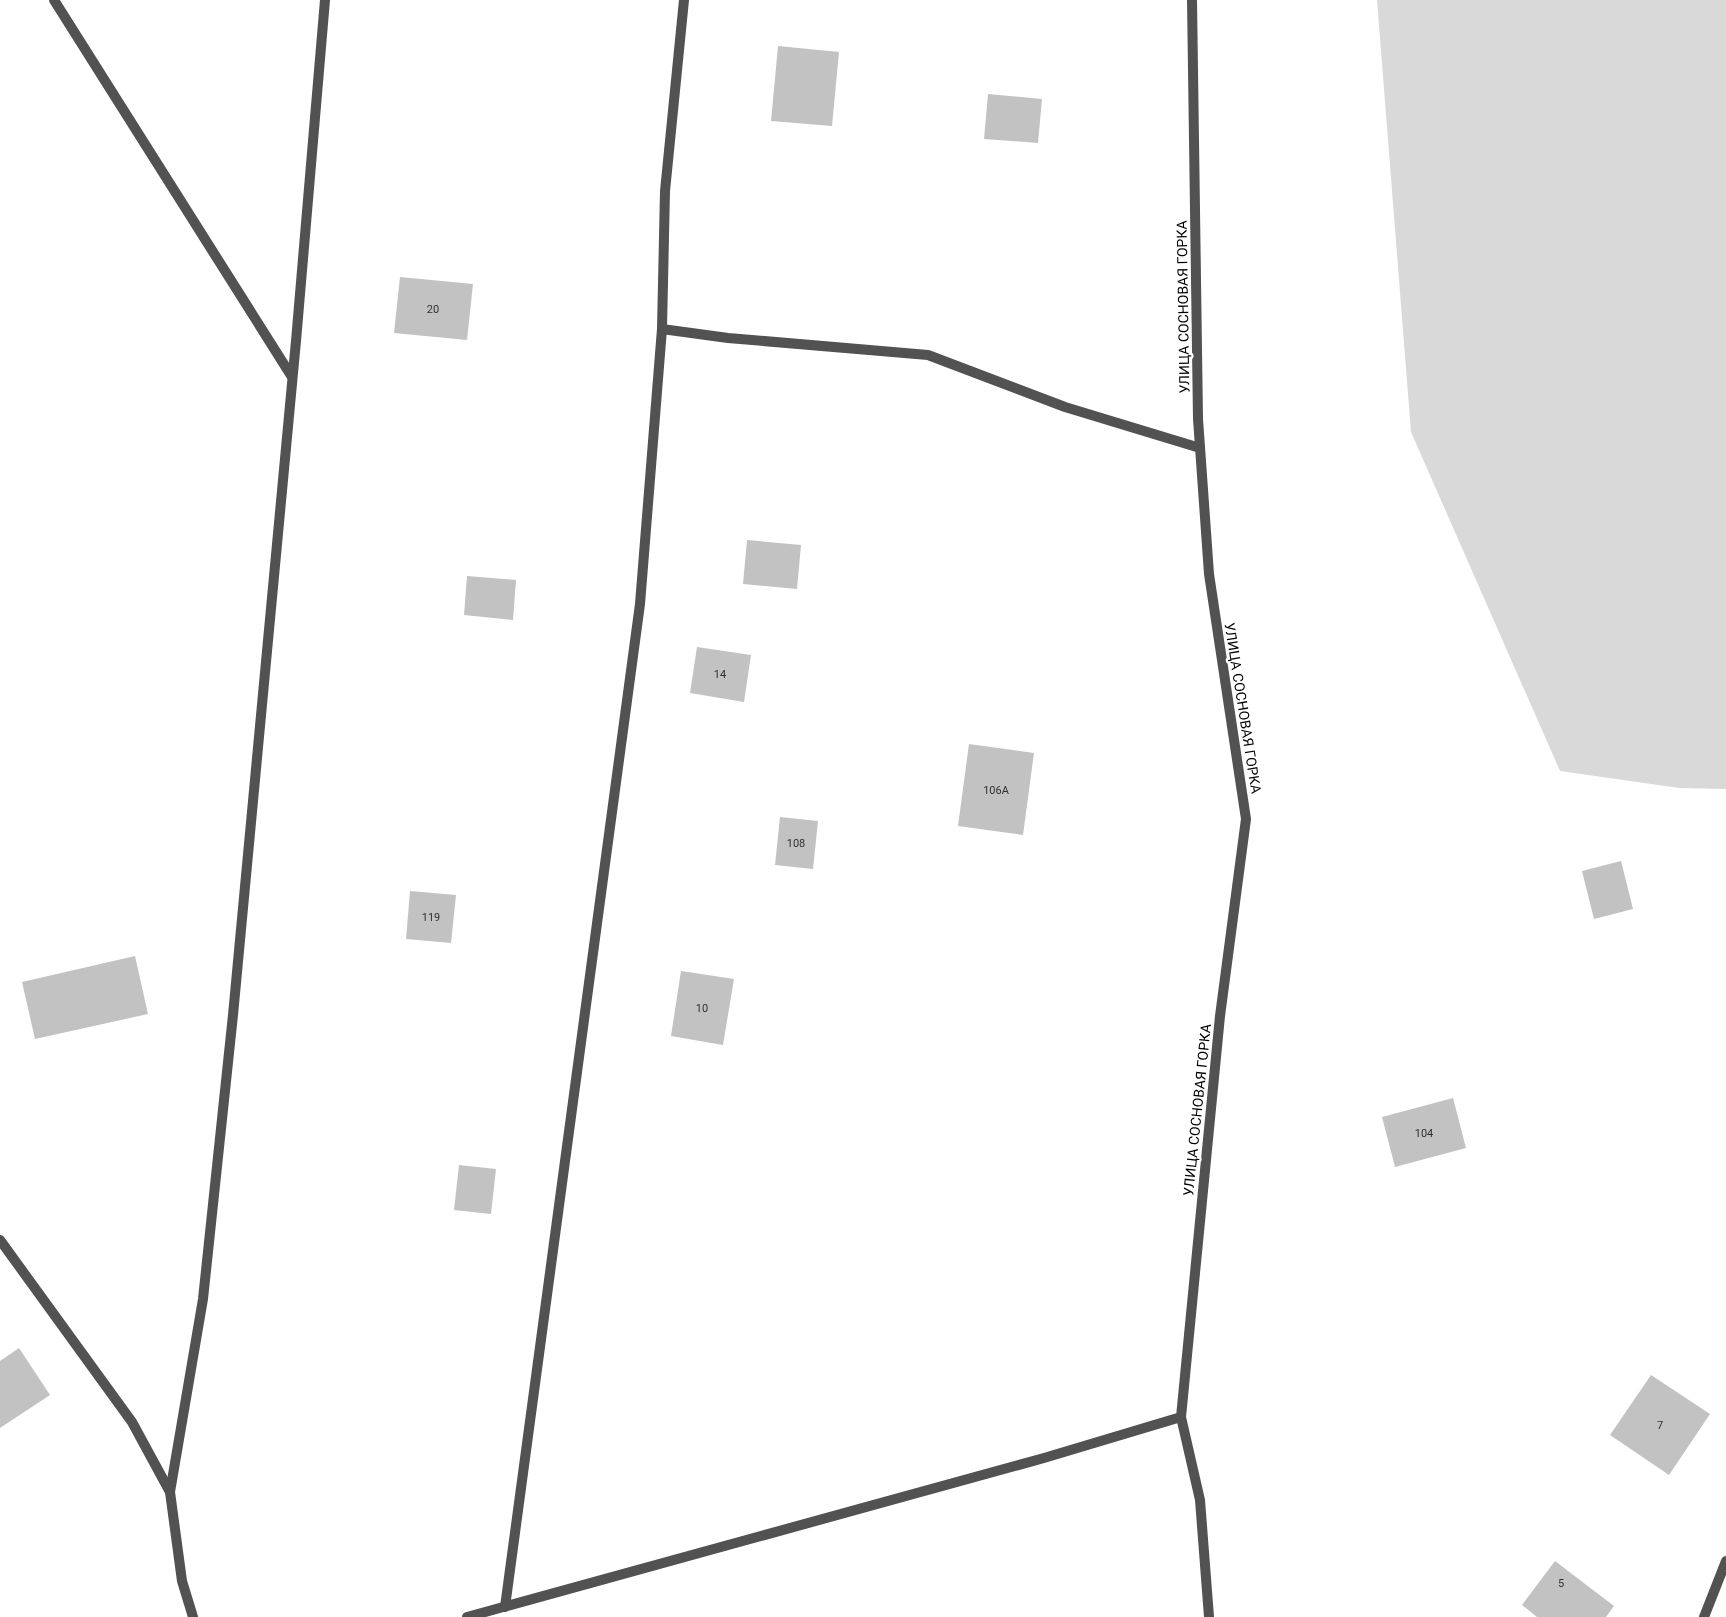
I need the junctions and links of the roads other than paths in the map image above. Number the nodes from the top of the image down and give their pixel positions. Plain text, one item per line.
1 (54, 0) edge
2 (325, 0) edge
3 (684, 0) edge
4 (1192, 0) edge
5 (662, 329) junction
6 (292, 376) junction
7 (1200, 448) junction
8 (0, 1240) edge
9 (1181, 1417) junction
10 (170, 1492) junction
11 (1726, 1561) edge
12 (505, 1606) junction
13 (194, 1617) edge
14 (467, 1617) edge
15 (1209, 1617) edge
16 (1704, 1617) edge

1 - 6 street
2 - 6 street
3 - 5 street
4 - 7 street, УЛИЦА СОСНОВАЯ ГОРКА
5 - 7 street
5 - 12 street
6 - 10 street
7 - 9 street, УЛИЦА СОСНОВАЯ ГОРКА
8 - 10 street
9 - 12 street
9 - 15 street, УЛИЦА СОСНОВАЯ ГОРКА
10 - 13 street
11 - 16 street
12 - 14 street

